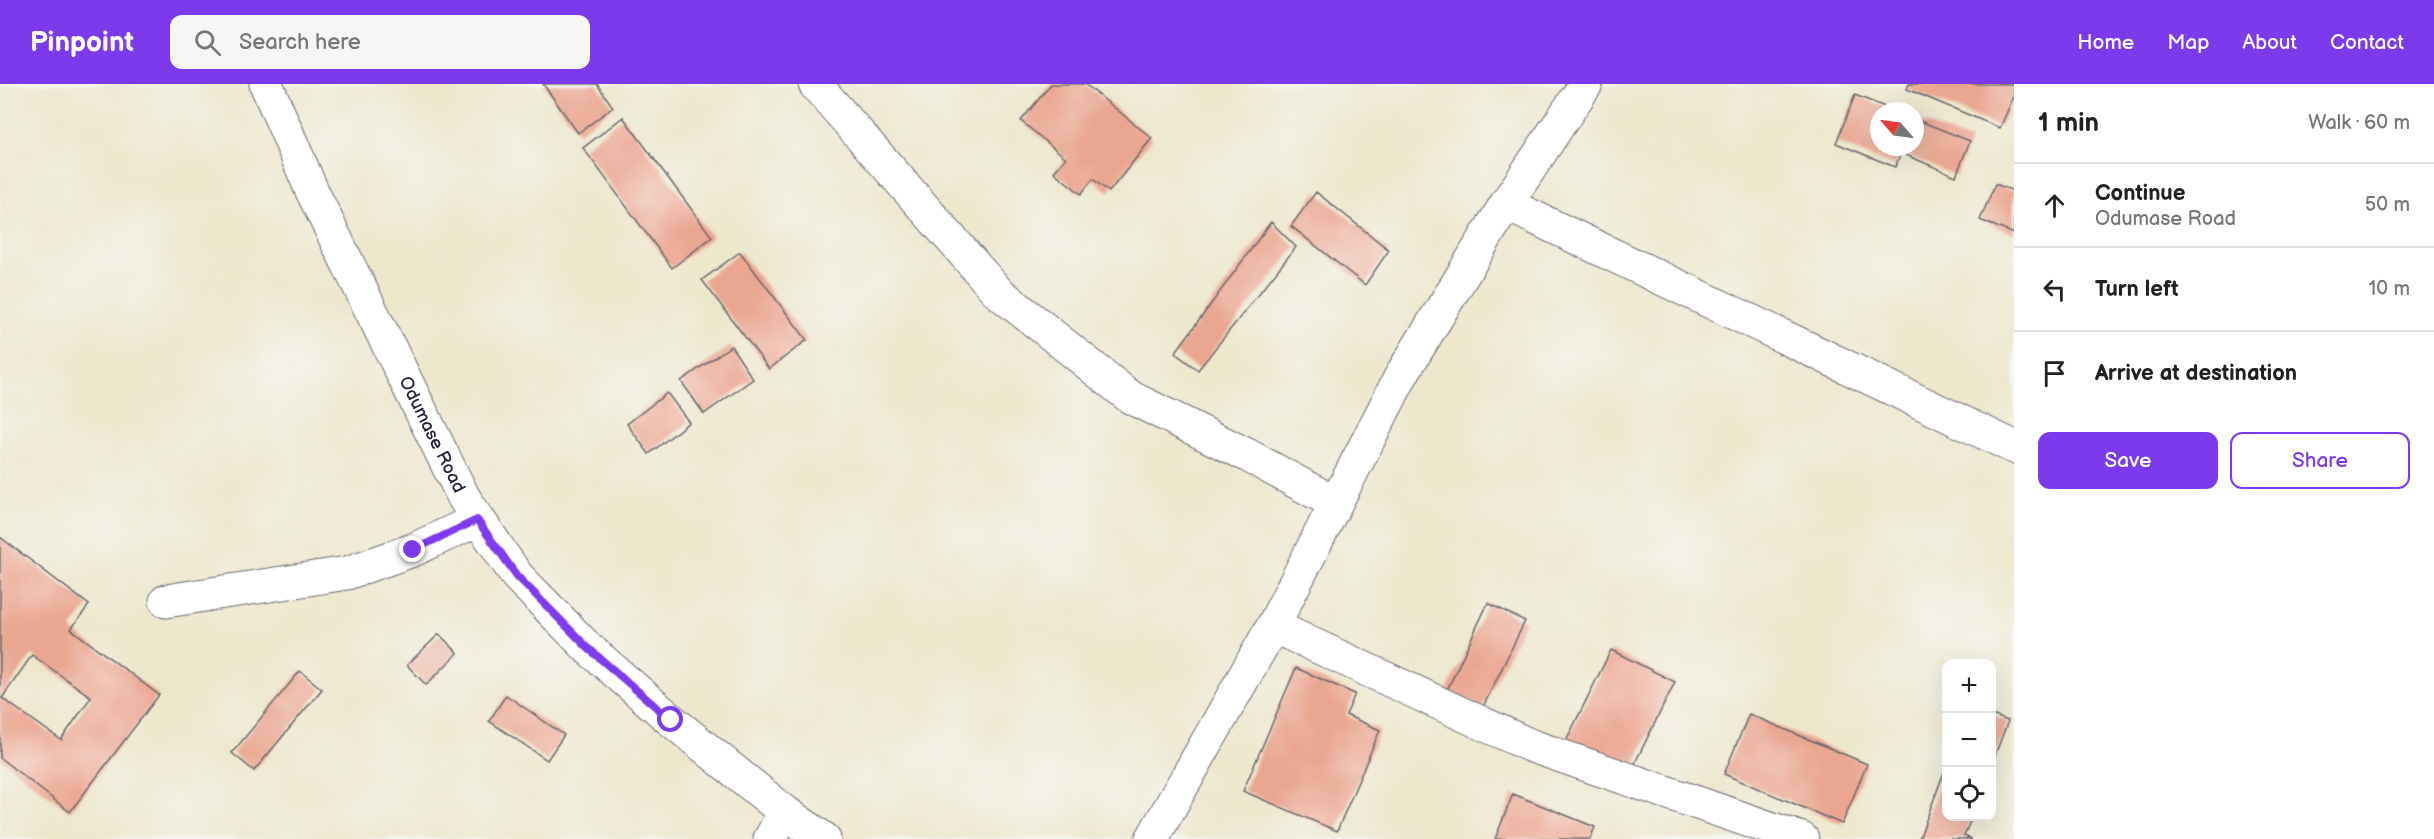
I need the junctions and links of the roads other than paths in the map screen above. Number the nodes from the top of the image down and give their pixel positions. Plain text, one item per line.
1 (266, 84) edge
2 (815, 84) edge
3 (1586, 84) edge
4 (1506, 204) junction
5 (2014, 447) edge
6 (1335, 503) junction
7 (477, 520) junction
8 (166, 601) dead end
9 (1273, 626) junction
10 (778, 825) edge
11 (824, 839) edge
12 (1152, 839) edge
13 (1802, 839) edge

1 - 7 street, Odumase Road
2 - 6 street
3 - 4 street
4 - 5 street
4 - 6 street
6 - 9 street
7 - 8 street
7 - 10 street, Odumase Road
9 - 12 street
9 - 13 street
10 - 11 street, Odumase Road

